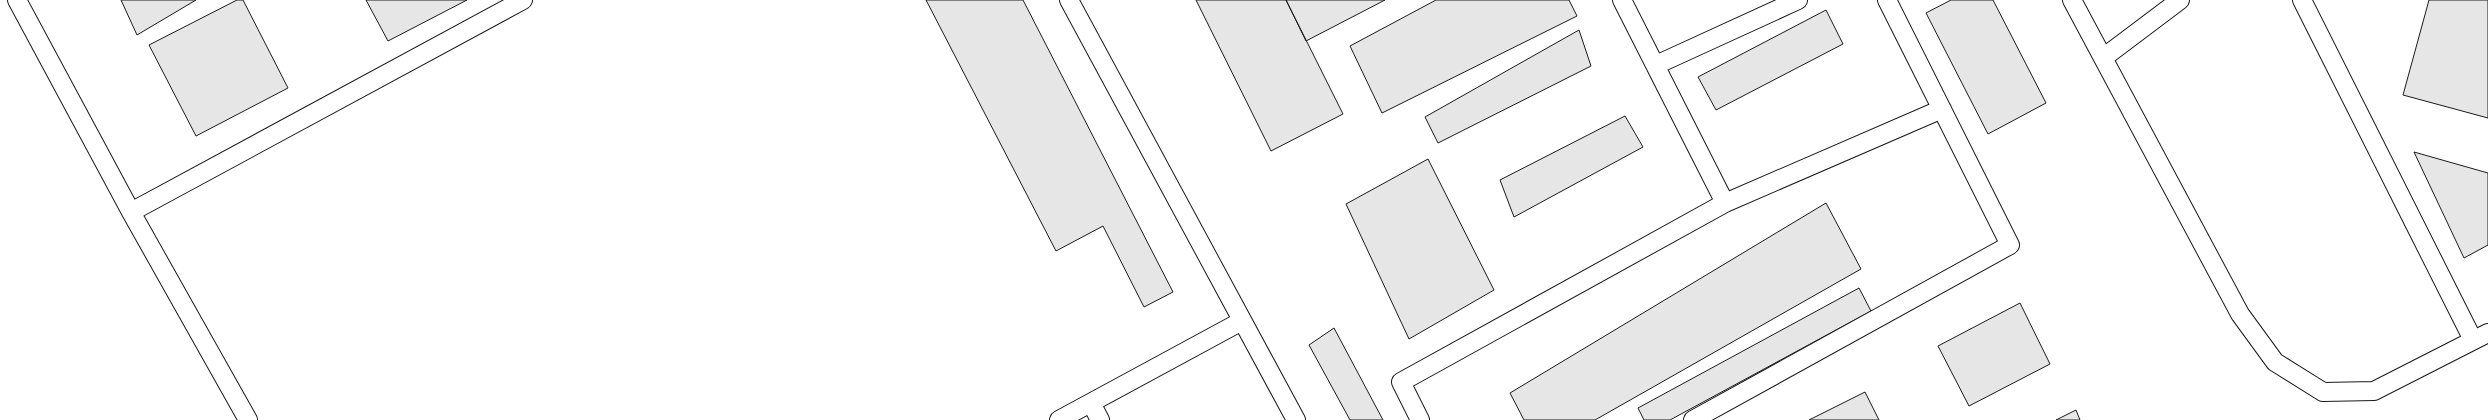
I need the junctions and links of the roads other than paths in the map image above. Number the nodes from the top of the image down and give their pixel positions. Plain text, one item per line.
1 (17, 0) edge
2 (523, 0) edge
3 (1069, 0) edge
4 (1622, 0) edge
5 (1798, 0) edge
6 (1887, 0) edge
7 (2072, 0) edge
8 (2180, 0) edge
9 (2302, 0) edge
10 (2103, 58) junction
11 (1656, 65) junction
12 (1942, 108) junction
13 (1725, 203) junction
14 (131, 212) junction
15 (1240, 322) junction
16 (2481, 337) edge
17 (1091, 403) junction
18 (248, 420) edge
19 (1059, 420) edge
20 (1100, 420) edge
21 (1296, 420) edge
22 (1420, 420) edge
23 (1693, 420) edge

1 - 14 lane
2 - 14 lane
3 - 15 lane
4 - 11 lane
5 - 11 lane
6 - 12 lane
7 - 10 lane
8 - 10 lane
9 - 16 lane
10 - 16 lane
11 - 13 lane
12 - 13 lane
12 - 23 lane
13 - 22 lane
14 - 18 lane
15 - 17 lane
15 - 21 lane
17 - 19 lane
17 - 20 lane

